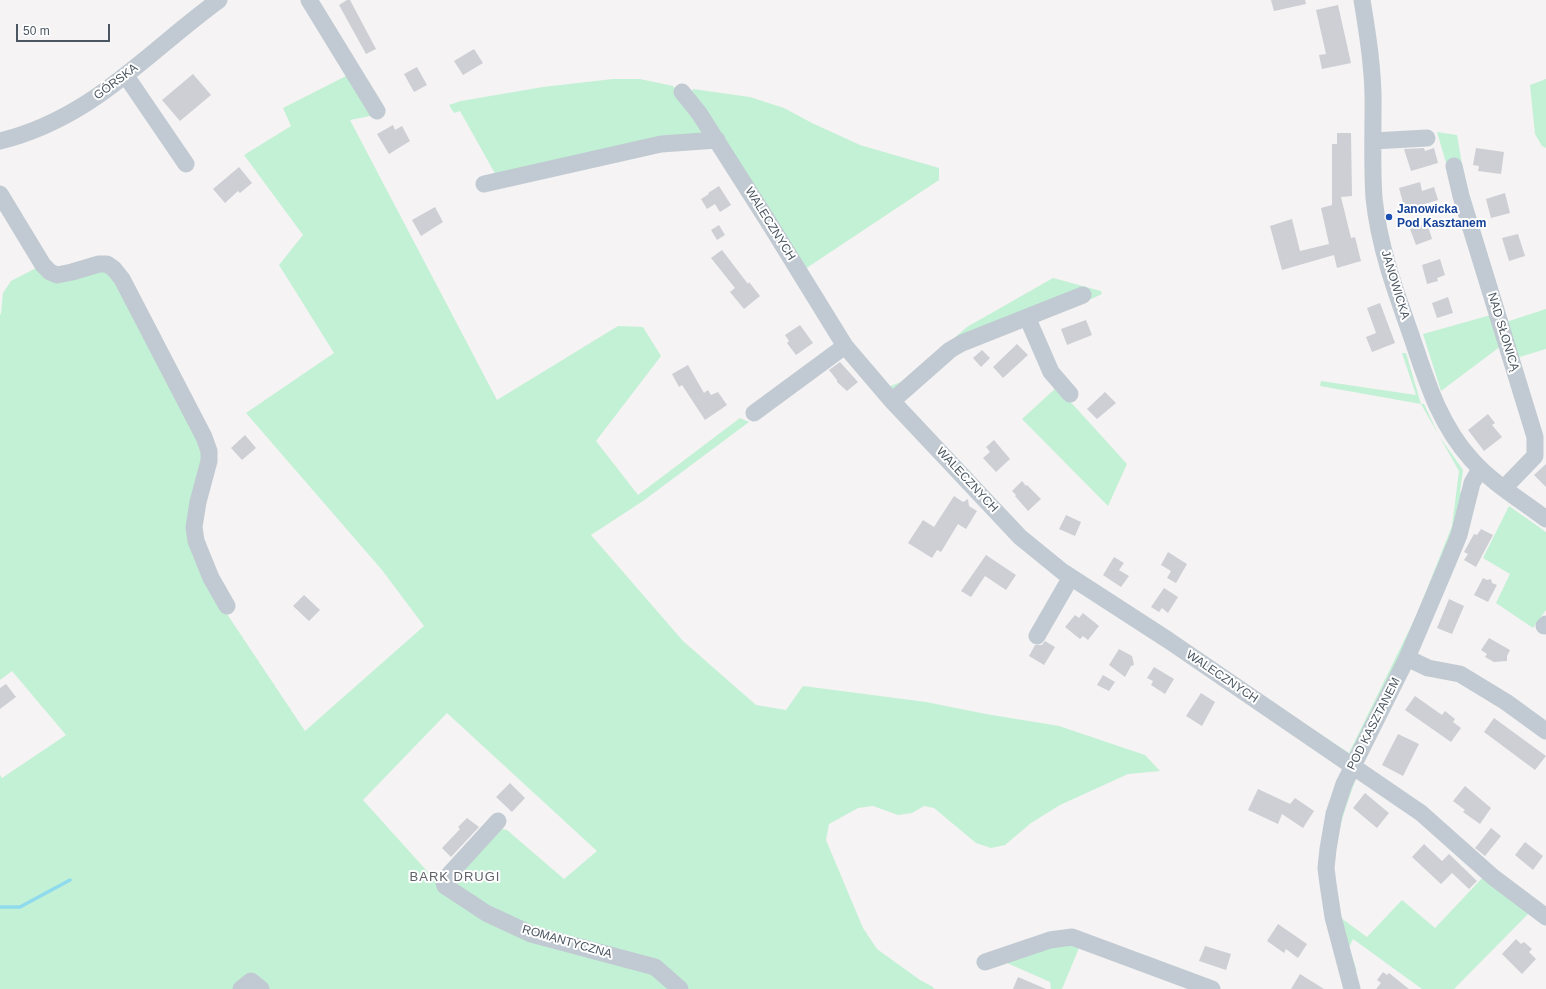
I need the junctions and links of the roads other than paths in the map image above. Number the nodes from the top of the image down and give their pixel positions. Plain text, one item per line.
1 (219, 0) edge
2 (309, 0) edge
3 (1362, 0) edge
4 (126, 76) junction
5 (682, 92) dead end
6 (377, 111) dead end
7 (1427, 138) dead end
8 (717, 140) junction
9 (0, 141) edge
10 (1372, 141) junction
11 (186, 164) dead end
12 (1454, 166) dead end
13 (484, 184) dead end
14 (0, 194) edge
15 (1083, 295) dead end
16 (1027, 317) junction
17 (845, 346) junction
18 (1070, 394) dead end
19 (892, 401) junction
20 (754, 413) dead end
21 (1480, 469) junction
22 (1504, 488) junction
23 (1546, 519) edge
24 (1071, 577) junction
25 (227, 606) dead end
26 (1037, 636) dead end
27 (1407, 658) junction
28 (1546, 731) edge
29 (1353, 765) junction
30 (498, 821) dead end
31 (1546, 917) edge
32 (985, 962) dead end
33 (241, 989) edge
34 (261, 989) edge
35 (680, 989) edge
36 (1212, 989) edge
37 (1352, 989) edge

1 - 4 street, GÓRSKA
2 - 6 street
3 - 10 street, JANOWICKA
4 - 9 street, GÓRSKA
4 - 11 street
5 - 8 street, WALECZNYCH
7 - 10 street
8 - 13 street
8 - 17 street, WALECZNYCH
10 - 21 street, JANOWICKA
12 - 22 street, NAD SŁONICĄ
14 - 25 street
15 - 16 street
16 - 18 street
16 - 19 street
17 - 19 street, WALECZNYCH
17 - 20 street
19 - 24 street, WALECZNYCH
21 - 22 street, JANOWICKA
21 - 27 street, POD KASZTANEM
22 - 23 street, JANOWICKA
24 - 26 street
24 - 29 street, WALECZNYCH
27 - 28 street
27 - 29 street, POD KASZTANEM
29 - 31 street, WALECZNYCH
29 - 37 street, POD KASZTANEM
30 - 35 street, ROMANTYCZNA
32 - 36 street
33 - 34 street

